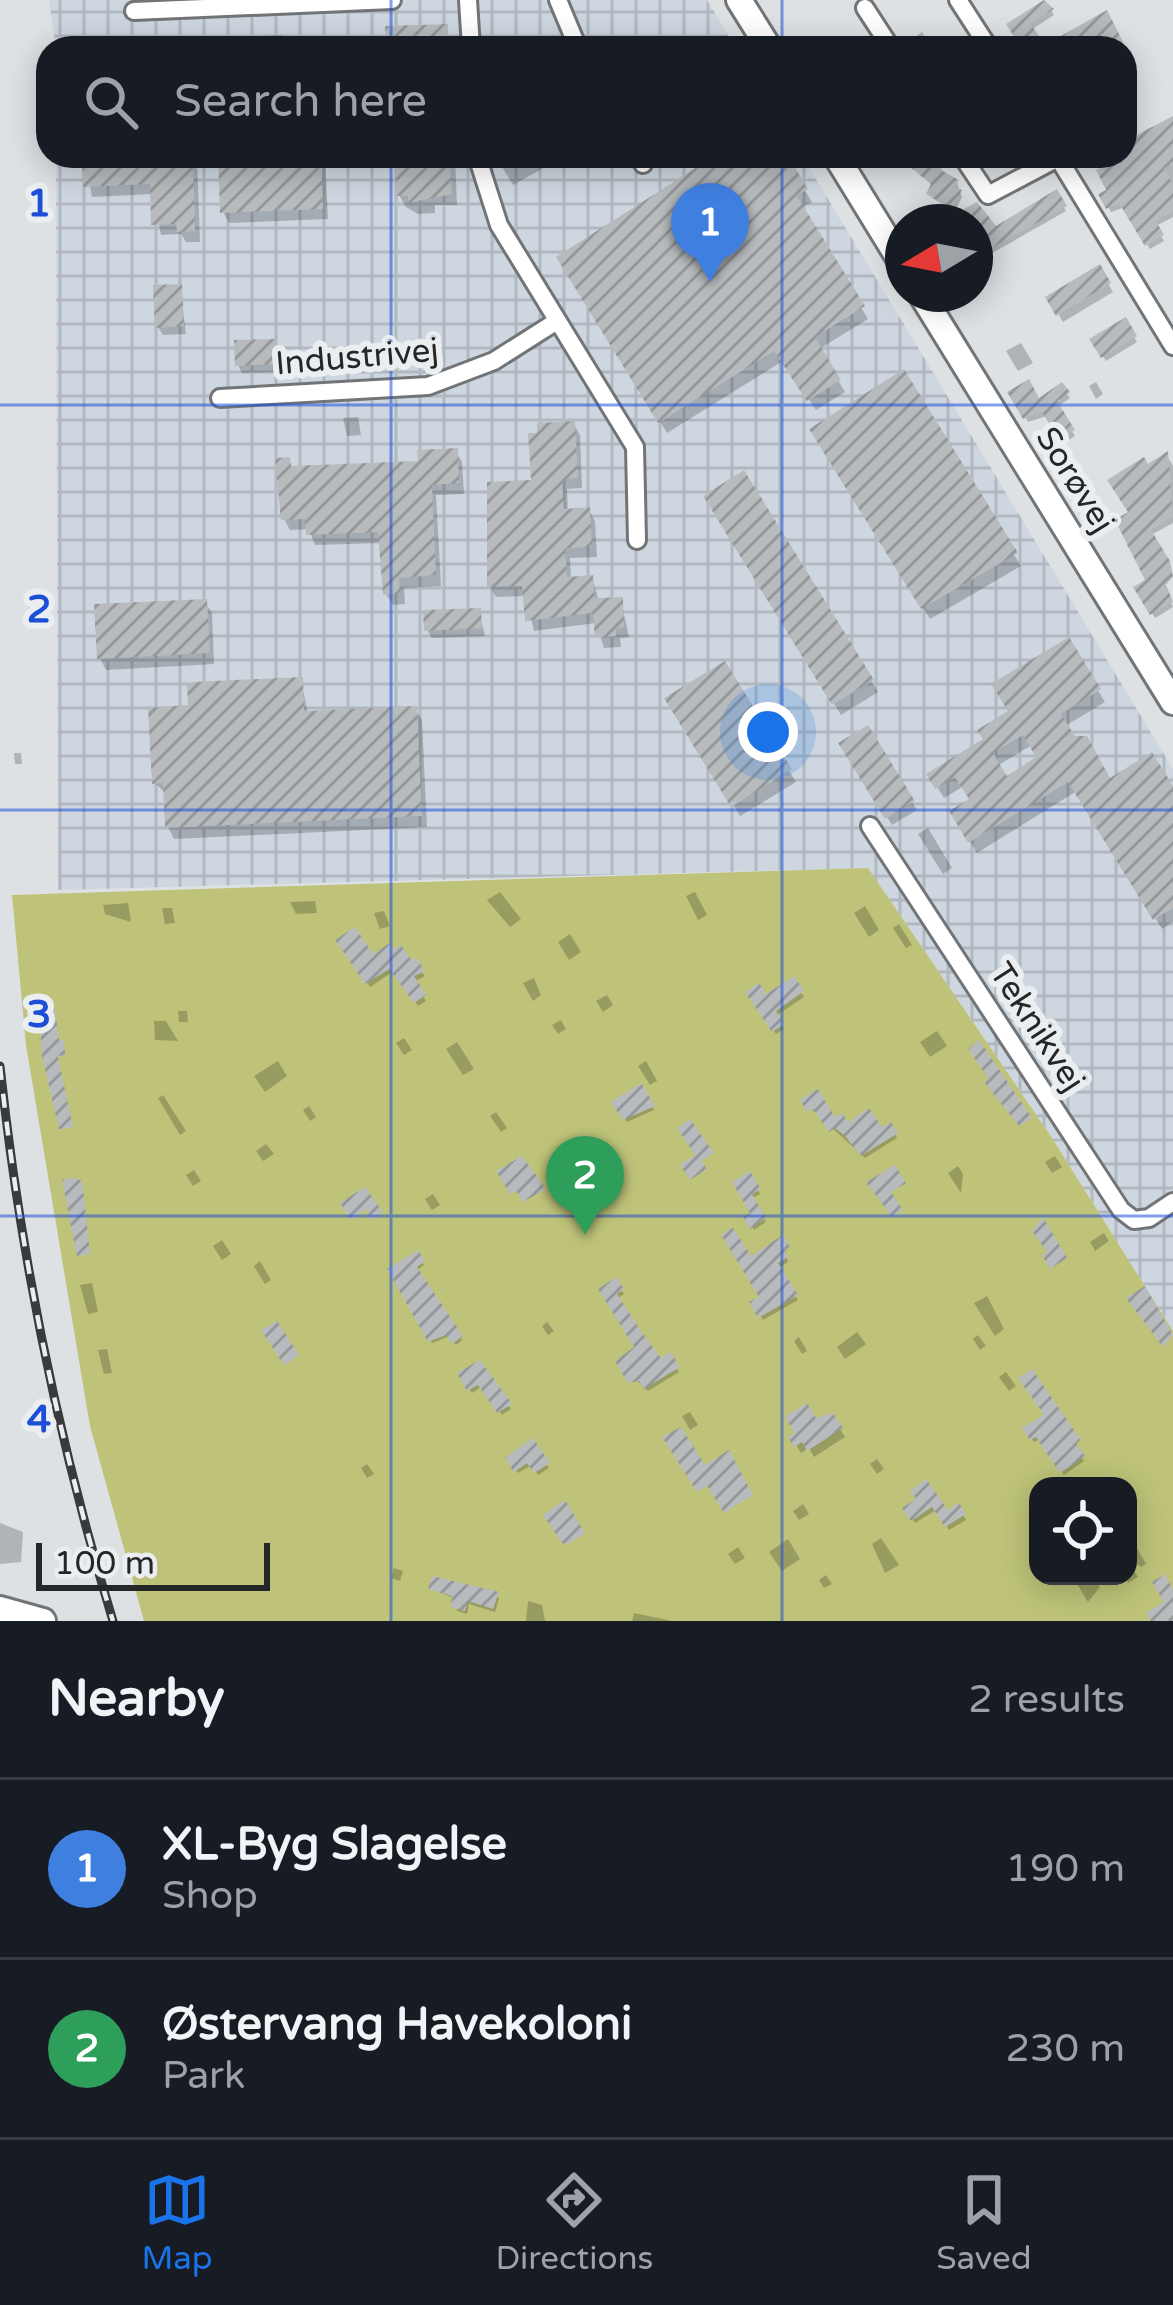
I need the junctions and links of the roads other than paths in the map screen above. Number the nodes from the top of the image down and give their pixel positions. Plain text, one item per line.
1 (392, 0) edge
2 (468, 0) edge
3 (558, 0) edge
4 (739, 0) edge
5 (958, 0) edge
6 (865, 8) dead end
7 (134, 11) dead end
8 (470, 36) edge
9 (573, 36) edge
10 (762, 36) edge
11 (883, 36) edge
12 (980, 36) edge
13 (481, 168) edge
14 (843, 168) edge
15 (970, 168) edge
16 (1038, 168) edge
17 (1065, 168) edge
18 (885, 236) edge
19 (932, 312) edge
20 (556, 321) junction
21 (1173, 346) edge
22 (220, 398) dead end
23 (638, 540) dead end
24 (1173, 702) edge
25 (870, 826) dead end
26 (1173, 1202) edge
27 (0, 1610) edge
28 (43, 1621) edge

1 - 7 street
2 - 8 street
3 - 9 street
4 - 10 street
5 - 12 street
6 - 11 street
13 - 20 street
14 - 18 street
15 - 16 street
17 - 21 street
19 - 24 street, Sorøvej
20 - 22 street, Industrivej
20 - 23 street
25 - 26 street, Teknikvej
27 - 28 street

